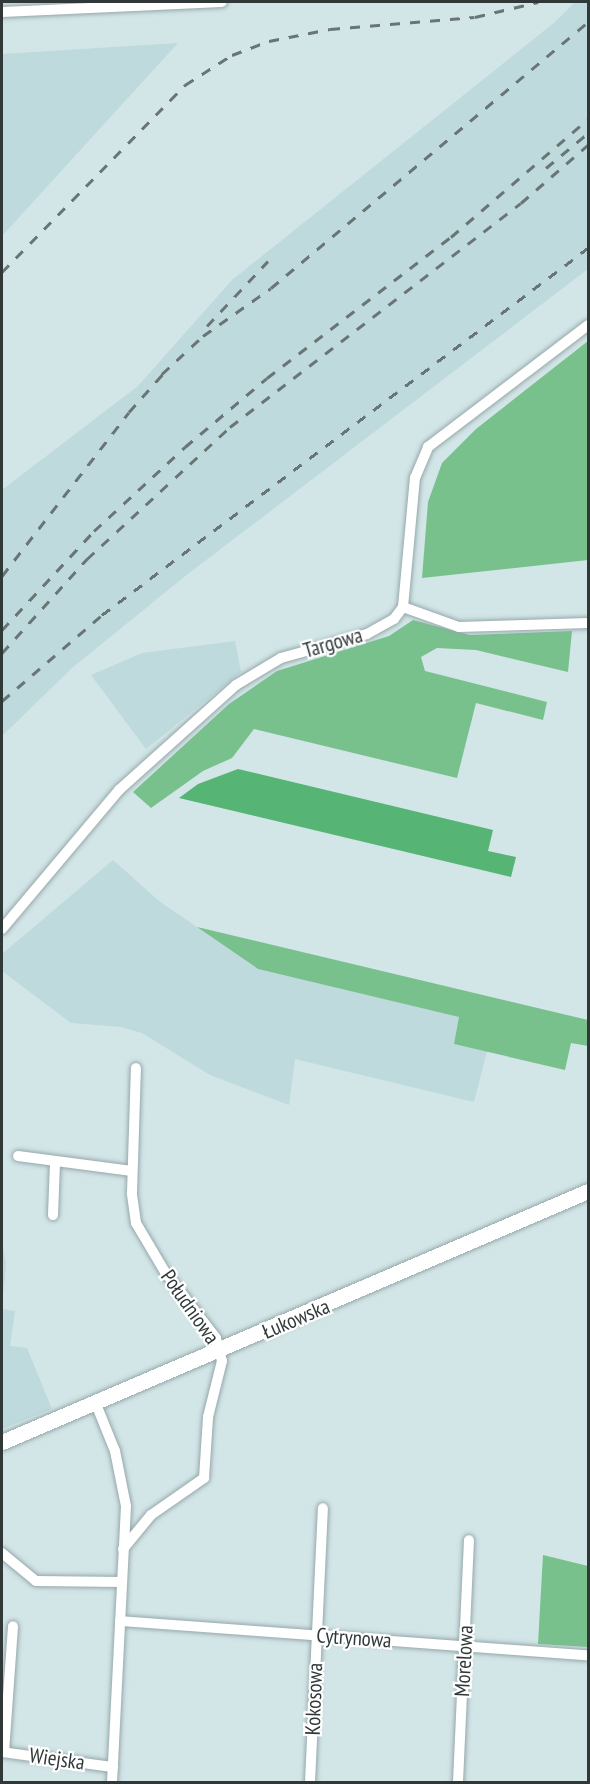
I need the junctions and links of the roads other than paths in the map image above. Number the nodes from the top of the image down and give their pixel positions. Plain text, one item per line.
1 (222, 2) edge
2 (2, 12) edge
3 (588, 326) edge
4 (403, 607) junction
5 (588, 622) edge
6 (2, 929) edge
7 (136, 1068) dead end
8 (18, 1156) dead end
9 (55, 1162) junction
10 (132, 1171) junction
11 (588, 1191) edge
12 (53, 1215) dead end
13 (221, 1351) junction
14 (96, 1404) junction
15 (2, 1442) edge
16 (323, 1508) dead end
17 (469, 1540) dead end
18 (123, 1550) junction
19 (2, 1553) edge
20 (122, 1582) junction
21 (120, 1621) junction
22 (13, 1626) dead end
23 (316, 1635) junction
24 (464, 1646) junction
25 (588, 1654) edge
26 (3, 1752) edge
27 (113, 1767) junction
28 (112, 1782) edge
29 (310, 1782) edge
30 (458, 1782) edge

1 - 2 street
3 - 4 street
4 - 5 street
4 - 6 street, Targowa
7 - 10 street, Południowa
8 - 9 street
9 - 10 street
9 - 12 street
10 - 13 street, Południowa
11 - 13 main road, Łukowska
13 - 14 main road, Łukowska
13 - 18 street, Południowa
14 - 15 main road, Łukowska
14 - 18 street
16 - 23 street, Kokosowa
17 - 24 street, Morelowa
18 - 20 street
19 - 20 street
20 - 21 street
21 - 23 street, Cytrynowa
21 - 27 street
22 - 26 street
23 - 24 street, Cytrynowa
23 - 29 street, Kokosowa
24 - 25 street, Cytrynowa
24 - 30 street, Morelowa
26 - 27 street, Wiejska
27 - 28 street

